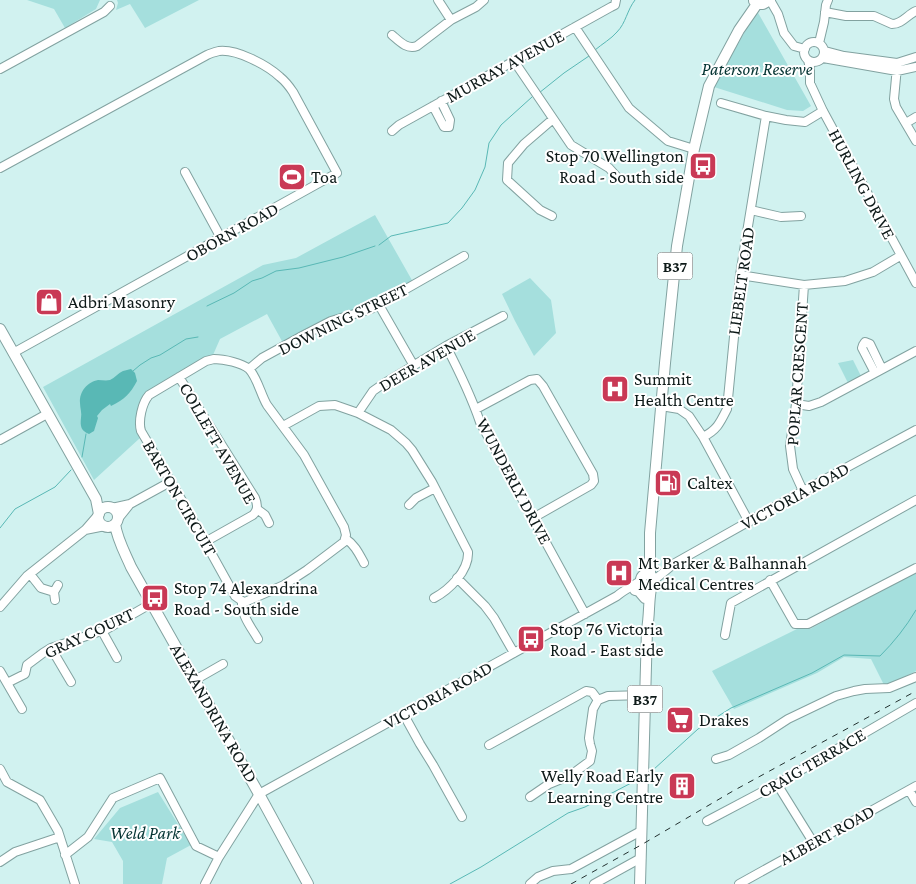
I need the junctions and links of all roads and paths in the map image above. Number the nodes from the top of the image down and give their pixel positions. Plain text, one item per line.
1 (438, 0) edge
2 (484, 0) edge
3 (616, 0) edge
4 (770, 0) edge
5 (828, 0) edge
6 (755, 2) edge
7 (110, 6) dead end
8 (916, 11) edge
9 (825, 12) junction
10 (451, 20) junction
11 (575, 27) junction
12 (392, 35) dead end
13 (818, 43) junction
14 (805, 49) junction
15 (822, 57) junction
16 (916, 57) edge
17 (808, 60) junction
18 (514, 61) junction
19 (896, 62) junction
20 (916, 67) edge
21 (2, 69) edge
22 (897, 71) junction
23 (810, 83) junction
24 (721, 103) dead end
25 (822, 111) junction
26 (766, 116) junction
27 (916, 117) edge
28 (552, 119) junction
29 (906, 123) junction
30 (392, 132) dead end
31 (916, 141) edge
32 (694, 149) junction
33 (0, 168) edge
34 (185, 172) dead end
35 (618, 178) dead end
36 (751, 210) junction
37 (552, 216) dead end
38 (802, 216) dead end
39 (221, 238) junction
40 (464, 256) dead end
41 (900, 256) junction
42 (740, 276) junction
43 (916, 283) edge
44 (804, 285) junction
45 (379, 305) junction
46 (503, 316) dead end
47 (0, 329) edge
48 (446, 346) junction
49 (916, 351) edge
50 (13, 353) junction
51 (414, 366) junction
52 (249, 369) junction
53 (180, 377) junction
54 (796, 404) junction
55 (661, 406) junction
56 (476, 409) junction
57 (358, 413) junction
58 (47, 414) junction
59 (283, 426) junction
60 (916, 430) edge
61 (703, 437) junction
62 (0, 440) edge
63 (170, 482) junction
64 (435, 488) junction
65 (803, 491) junction
66 (96, 499) junction
67 (916, 500) edge
68 (130, 504) junction
69 (409, 505) dead end
70 (111, 507) junction
71 (257, 510) junction
72 (98, 515) junction
73 (533, 518) junction
74 (749, 522) junction
75 (269, 523) dead end
76 (111, 524) junction
77 (85, 530) junction
78 (346, 539) junction
79 (205, 542) junction
80 (364, 563) dead end
81 (916, 568) edge
82 (30, 574) junction
83 (457, 578) junction
84 (647, 579) junction
85 (770, 580) junction
86 (56, 592) dead end
87 (617, 596) junction
88 (434, 598) dead end
89 (242, 601) junction
90 (152, 603) junction
91 (0, 607) edge
92 (585, 614) junction
93 (647, 629) junction
94 (102, 631) junction
95 (726, 635) dead end
96 (258, 639) dead end
97 (52, 648) junction
98 (514, 653) junction
99 (117, 658) dead end
100 (223, 664) dead end
101 (0, 671) edge
102 (916, 677) edge
103 (194, 680) junction
104 (71, 682) dead end
105 (7, 683) junction
106 (645, 695) junction
107 (598, 700) junction
108 (916, 704) edge
109 (22, 708) dead end
110 (404, 714) junction
111 (489, 745) dead end
112 (716, 759) dead end
113 (0, 769) edge
114 (3, 784) edge
115 (777, 784) junction
116 (912, 788) edge
117 (259, 794) junction
118 (530, 797) dead end
119 (916, 802) edge
120 (462, 817) dead end
121 (707, 821) dead end
122 (641, 831) junction
123 (60, 837) junction
124 (813, 842) junction
125 (66, 855) junction
126 (219, 857) junction
127 (641, 858) junction
128 (0, 862) edge
129 (75, 884) edge
130 (206, 884) edge
131 (308, 884) edge
132 (530, 884) edge
133 (594, 884) edge
134 (640, 884) edge
135 (739, 884) edge

1 - 10 street
2 - 10 street
3 - 11 street, MURRAY AVENUE
4 - 6 main road, B37
4 - 14 street
5 - 9 street
6 - 32 main road, B37
7 - 21 street
8 - 9 street
9 - 13 street
10 - 12 street
11 - 18 street, MURRAY AVENUE
11 - 32 street
13 - 14 street
13 - 15 street
14 - 17 street
15 - 17 street
15 - 19 street
15 - 22 street
15 - 23 street
16 - 19 street
17 - 23 street, HURLING DRIVE
18 - 28 street
18 - 30 street, MURRAY AVENUE
19 - 22 street
20 - 22 street
22 - 29 street
23 - 25 street, HURLING DRIVE
24 - 26 street
25 - 26 street
25 - 41 street, HURLING DRIVE
26 - 36 street, LIEBELT ROAD
27 - 29 street
28 - 35 street
28 - 37 street
29 - 31 street
32 - 55 main road, B37
33 - 39 street, OBORN ROAD
34 - 39 street
36 - 38 street
36 - 42 street, LIEBELT ROAD
39 - 50 street, OBORN ROAD
40 - 45 street, DOWNING STREET
41 - 43 street, HURLING DRIVE
41 - 44 street
42 - 44 street
42 - 61 street, LIEBELT ROAD
44 - 54 street, POPLAR CRESCENT
45 - 51 street
45 - 52 street, DOWNING STREET
46 - 48 street, DEER AVENUE
47 - 50 main road
48 - 51 street, DEER AVENUE
48 - 56 street, WUNDERLY DRIVE
49 - 54 street
50 - 58 main road
51 - 57 street, DEER AVENUE
52 - 53 street, BARTON CIRCUIT
52 - 59 street
53 - 63 street, BARTON CIRCUIT
53 - 71 street, COLLETT AVENUE
54 - 65 street, POPLAR CRESCENT
55 - 61 street
55 - 84 main road, B37
56 - 73 street, WUNDERLY DRIVE
56 - 73 street
57 - 59 street
57 - 64 street
58 - 62 street
58 - 66 main road
59 - 78 street
60 - 65 street, VICTORIA ROAD
61 - 74 street
63 - 68 street
63 - 79 street, BARTON CIRCUIT
64 - 69 street
64 - 83 street
65 - 74 street, VICTORIA ROAD
66 - 70 main road
66 - 72 main road
67 - 85 street
68 - 70 street
68 - 76 street
70 - 72 main road
70 - 76 main road
71 - 75 street, COLLETT AVENUE
71 - 79 street, COLLETT AVENUE
72 - 76 main road
72 - 77 street
73 - 92 street, WUNDERLY DRIVE
74 - 84 street, VICTORIA ROAD
76 - 77 street
76 - 90 main road, ALEXANDRINA ROAD
77 - 82 street
78 - 80 street
78 - 89 street
79 - 89 street, BARTON CIRCUIT
81 - 85 street
82 - 86 street
82 - 91 street
83 - 88 street
83 - 98 street
84 - 87 street, VICTORIA ROAD
84 - 87 street, VICTORIA ROAD
84 - 93 main road, B37
84 - 93 main road, B37
85 - 95 street
87 - 92 street, VICTORIA ROAD
89 - 96 street, BARTON CIRCUIT
90 - 94 street, GRAY COURT
90 - 103 main road, ALEXANDRINA ROAD
92 - 98 street, VICTORIA ROAD
93 - 106 main road, B37
94 - 97 street, GRAY COURT
94 - 99 street
97 - 104 street
97 - 105 street, GRAY COURT
98 - 110 street, VICTORIA ROAD
100 - 103 street
101 - 105 street
102 - 112 street
103 - 117 main road, ALEXANDRINA ROAD
105 - 109 street
106 - 107 street
106 - 122 main road, B37
107 - 111 street
107 - 118 street
108 - 115 street, CRAIG TERRACE
110 - 117 street, VICTORIA ROAD
110 - 120 street
113 - 114 street
114 - 123 street
115 - 121 street, CRAIG TERRACE
115 - 124 street
116 - 119 street
116 - 124 street, ALBERT ROAD
117 - 126 street
117 - 131 main road, ALEXANDRINA ROAD
122 - 127 main road, B37
122 - 132 street
123 - 125 street
123 - 128 street
124 - 135 street, ALBERT ROAD
125 - 126 street
125 - 129 street
126 - 130 street
127 - 133 street
127 - 134 main road, B37

